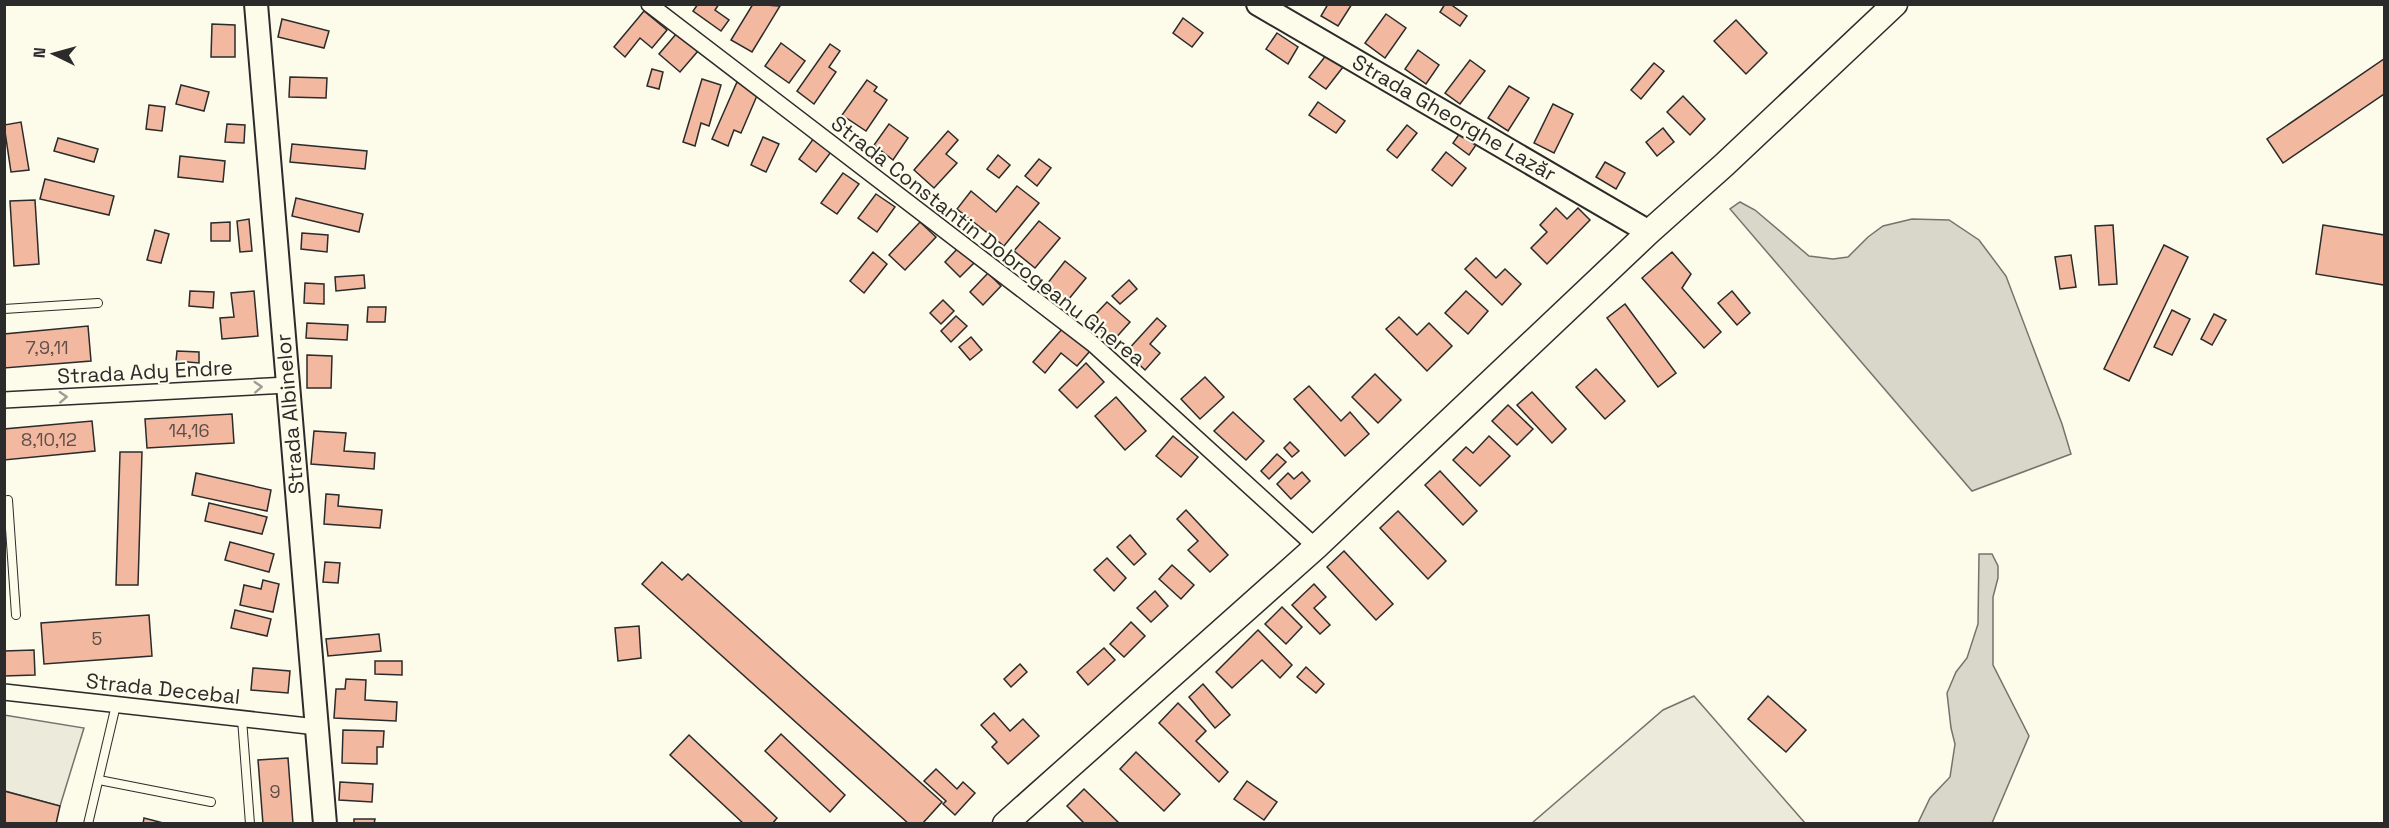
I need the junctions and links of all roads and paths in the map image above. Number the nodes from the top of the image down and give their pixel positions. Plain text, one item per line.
1 (256, 4) edge
2 (649, 4) edge
3 (1258, 4) edge
4 (1894, 4) edge
5 (1649, 232) junction
6 (98, 303) dead end
7 (4, 309) edge
8 (288, 385) junction
9 (4, 400) edge
10 (8, 500) dead end
11 (1316, 547) junction
12 (9, 563) edge
13 (16, 615) dead end
14 (4, 692) edge
15 (116, 705) junction
16 (242, 719) junction
17 (317, 727) junction
18 (99, 780) junction
19 (211, 801) dead end
20 (88, 824) edge
21 (250, 824) edge
22 (325, 824) edge
23 (1005, 824) edge

1 - 8 street, Strada Albinelor
2 - 11 street, Strada Constantin Dobrogeanu Gherea
3 - 5 street, Strada Gheorghe Lazăr
4 - 5 main road
5 - 11 main road
6 - 7 lane
9 -> 8 street, Strada Ady Endre
8 - 17 street, Strada Albinelor
10 - 12 lane
11 - 23 main road
12 - 13 lane
14 - 15 street, Strada Decebal
15 - 16 street, Strada Decebal
15 - 18 lane
16 - 17 street, Strada Decebal
16 - 21 lane
17 - 22 street, Strada Albinelor
18 - 19 lane
18 - 20 lane

